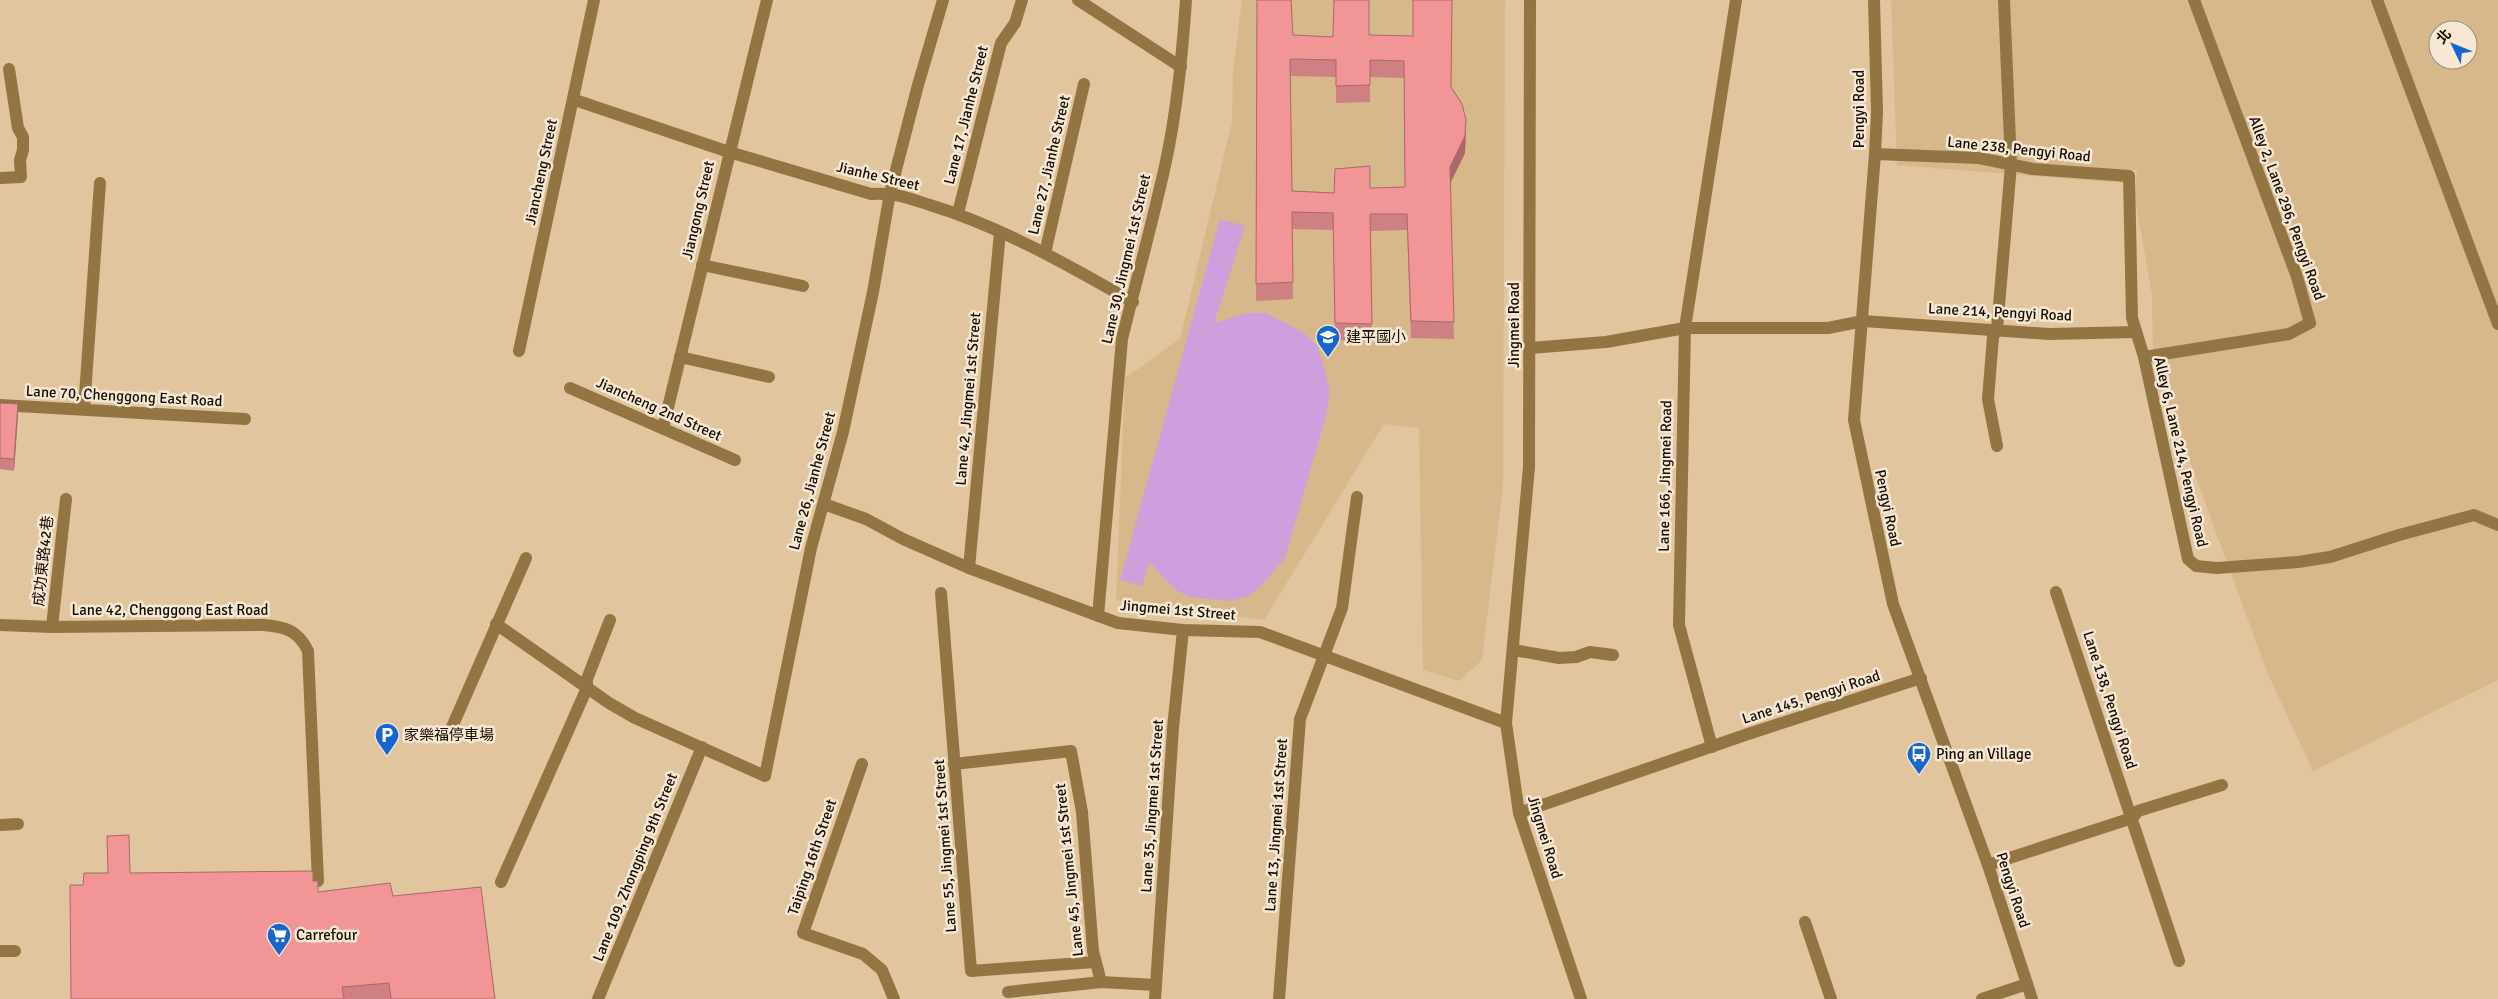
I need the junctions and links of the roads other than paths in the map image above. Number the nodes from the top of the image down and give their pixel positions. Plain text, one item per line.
1 (594, 0) edge
2 (767, 0) edge
3 (943, 0) edge
4 (1022, 0) edge
5 (1078, 0) edge
6 (1186, 0) edge
7 (1530, 0) edge
8 (1736, 0) edge
9 (1874, 0) edge
10 (2004, 0) edge
11 (2194, 0) edge
12 (2377, 0) edge
13 (1181, 67) junction
14 (9, 69) dead end
15 (1084, 84) dead end
16 (574, 100) junction
17 (729, 152) junction
18 (1876, 154) junction
19 (2011, 165) junction
20 (2129, 176) joint
21 (0, 178) edge
22 (100, 183) dead end
23 (890, 193) junction
24 (958, 213) junction
25 (1000, 232) junction
26 (1045, 252) junction
27 (702, 265) junction
28 (803, 286) dead end
29 (1133, 302) junction
30 (2497, 316) edge
31 (1863, 321) junction
32 (1685, 328) junction
33 (1997, 329) junction
34 (2136, 332) junction
35 (1530, 348) junction
36 (519, 351) dead end
37 (680, 357) junction
38 (2144, 357) junction
39 (769, 377) dead end
40 (570, 388) dead end
41 (0, 405) edge
42 (84, 409) junction
43 (245, 419) dead end
44 (663, 428) junction
45 (1997, 446) dead end
46 (735, 460) dead end
47 (1357, 497) dead end
48 (66, 499) dead end
49 (824, 504) junction
50 (2498, 525) edge
51 (526, 558) dead end
52 (969, 568) junction
53 (2056, 592) dead end
54 (941, 593) dead end
55 (1098, 616) junction
56 (610, 620) dead end
57 (496, 624) junction
58 (0, 625) edge
59 (52, 627) junction
60 (1183, 630) junction
61 (1514, 650) junction
62 (1612, 655) dead end
63 (1322, 657) junction
64 (1921, 678) junction
65 (586, 688) junction
66 (1506, 723) junction
67 (452, 726) dead end
68 (702, 747) junction
69 (1712, 747) junction
70 (862, 764) dead end
71 (954, 764) junction
72 (2222, 785) dead end
73 (1518, 814) junction
74 (2132, 818) junction
75 (18, 824) dead end
76 (0, 825) edge
77 (1988, 865) junction
78 (318, 881) edge
79 (501, 882) dead end
80 (1805, 922) dead end
81 (0, 951) edge
82 (15, 951) dead end
83 (1095, 962) junction
84 (2179, 962) dead end
85 (1101, 982) junction
86 (2027, 984) junction
87 (1156, 985) junction
88 (1008, 992) dead end
89 (598, 999) edge
90 (894, 999) edge
91 (1155, 999) edge
92 (1279, 999) edge
93 (1581, 999) edge
94 (1831, 999) edge
95 (1982, 999) edge
96 (2032, 999) edge

1 - 16 street, Jiancheng Street
2 - 17 street, Jiangong Street
3 - 23 street, Lane 26, Jianhe Street
4 - 24 street, Lane 17, Jianhe Street
5 - 13 street
6 - 13 street, Lane 30, Jingmei 1st Street
7 - 35 street, Jingmei Road
8 - 32 street, Lane 166, Jingmei Road
9 - 18 street, Pengyi Road
10 - 19 street
11 - 38 street, Alley 2, Lane 296, Pengyi Road
12 - 30 street
13 - 29 street, Lane 30, Jingmei 1st Street
14 - 21 street
15 - 26 street, Lane 27, Jianhe Street
16 - 17 street, Jianhe Street
16 - 36 street, Jiancheng Street
17 - 23 street, Jianhe Street
17 - 27 street, Jiangong Street
18 - 19 street, Lane 238, Pengyi Road
18 - 31 street, Pengyi Road
19 - 20 street, Lane 238, Pengyi Road
19 - 33 street
20 - 34 street, Alley 6, Lane 214, Pengyi Road
22 - 42 street
23 - 24 street, Jianhe Street
23 - 49 street, Lane 26, Jianhe Street
24 - 25 street, Jianhe Street
25 - 26 street, Jianhe Street
25 - 52 street, Lane 42, Jingmei 1st Street
26 - 29 street, Jianhe Street
27 - 28 street
27 - 37 street, Jiangong Street
29 - 55 street, Lane 30, Jingmei 1st Street
31 - 32 street, Lane 214, Pengyi Road
31 - 33 street, Lane 214, Pengyi Road
31 - 64 street, Pengyi Road
32 - 35 street, Lane 214, Pengyi Road
32 - 69 street, Lane 166, Jingmei Road
33 - 34 street, Lane 214, Pengyi Road
33 - 45 street
34 - 38 street, Alley 6, Lane 214, Pengyi Road
35 - 61 street, Jingmei Road
37 - 39 street
37 - 44 street, Jiangong Street
38 - 50 street, Alley 6, Lane 214, Pengyi Road
40 - 44 street, Jiancheng 2nd Street
41 - 42 street, Lane 70, Chenggong East Road
42 - 43 street, Lane 70, Chenggong East Road
44 - 46 street, Jiancheng 2nd Street
47 - 63 street, Lane 13, Jingmei 1st Street
48 - 59 street, 成功東路42巷
49 - 52 street, Jingmei 1st Street
49 - 68 street, Lane 26, Jianhe Street
51 - 57 street
52 - 55 street, Jingmei 1st Street
53 - 74 street, Lane 138, Pengyi Road
54 - 71 street, Lane 55, Jingmei 1st Street
55 - 60 street, Jingmei 1st Street
56 - 65 street
57 - 65 street
57 - 67 street
58 - 59 street, Lane 42, Chenggong East Road
59 - 78 street, Lane 42, Chenggong East Road
60 - 63 street, Jingmei 1st Street
60 - 87 street, Lane 35, Jingmei 1st Street
61 - 62 street
61 - 66 street, Jingmei Road
63 - 66 street, Jingmei 1st Street
63 - 92 street, Lane 13, Jingmei 1st Street
64 - 69 street, Lane 145, Pengyi Road
64 - 77 street, Pengyi Road
65 - 68 street
65 - 79 street
66 - 73 street, Jingmei Road
68 - 89 street, Lane 109, Zhongping 9th Street
69 - 73 street
70 - 90 street, Taiping 16th Street
71 - 83 street, Lane 45, Jingmei 1st Street
71 - 83 street, Lane 55, Jingmei 1st Street
72 - 74 street
73 - 93 street, Jingmei Road
74 - 77 street
74 - 84 street, Lane 138, Pengyi Road
75 - 76 street
77 - 86 street, Pengyi Road
80 - 94 street
81 - 82 street
83 - 85 street, Lane 45, Jingmei 1st Street
85 - 87 street
85 - 88 street
86 - 95 street
86 - 96 street, Pengyi Road
87 - 91 street, Lane 35, Jingmei 1st Street

